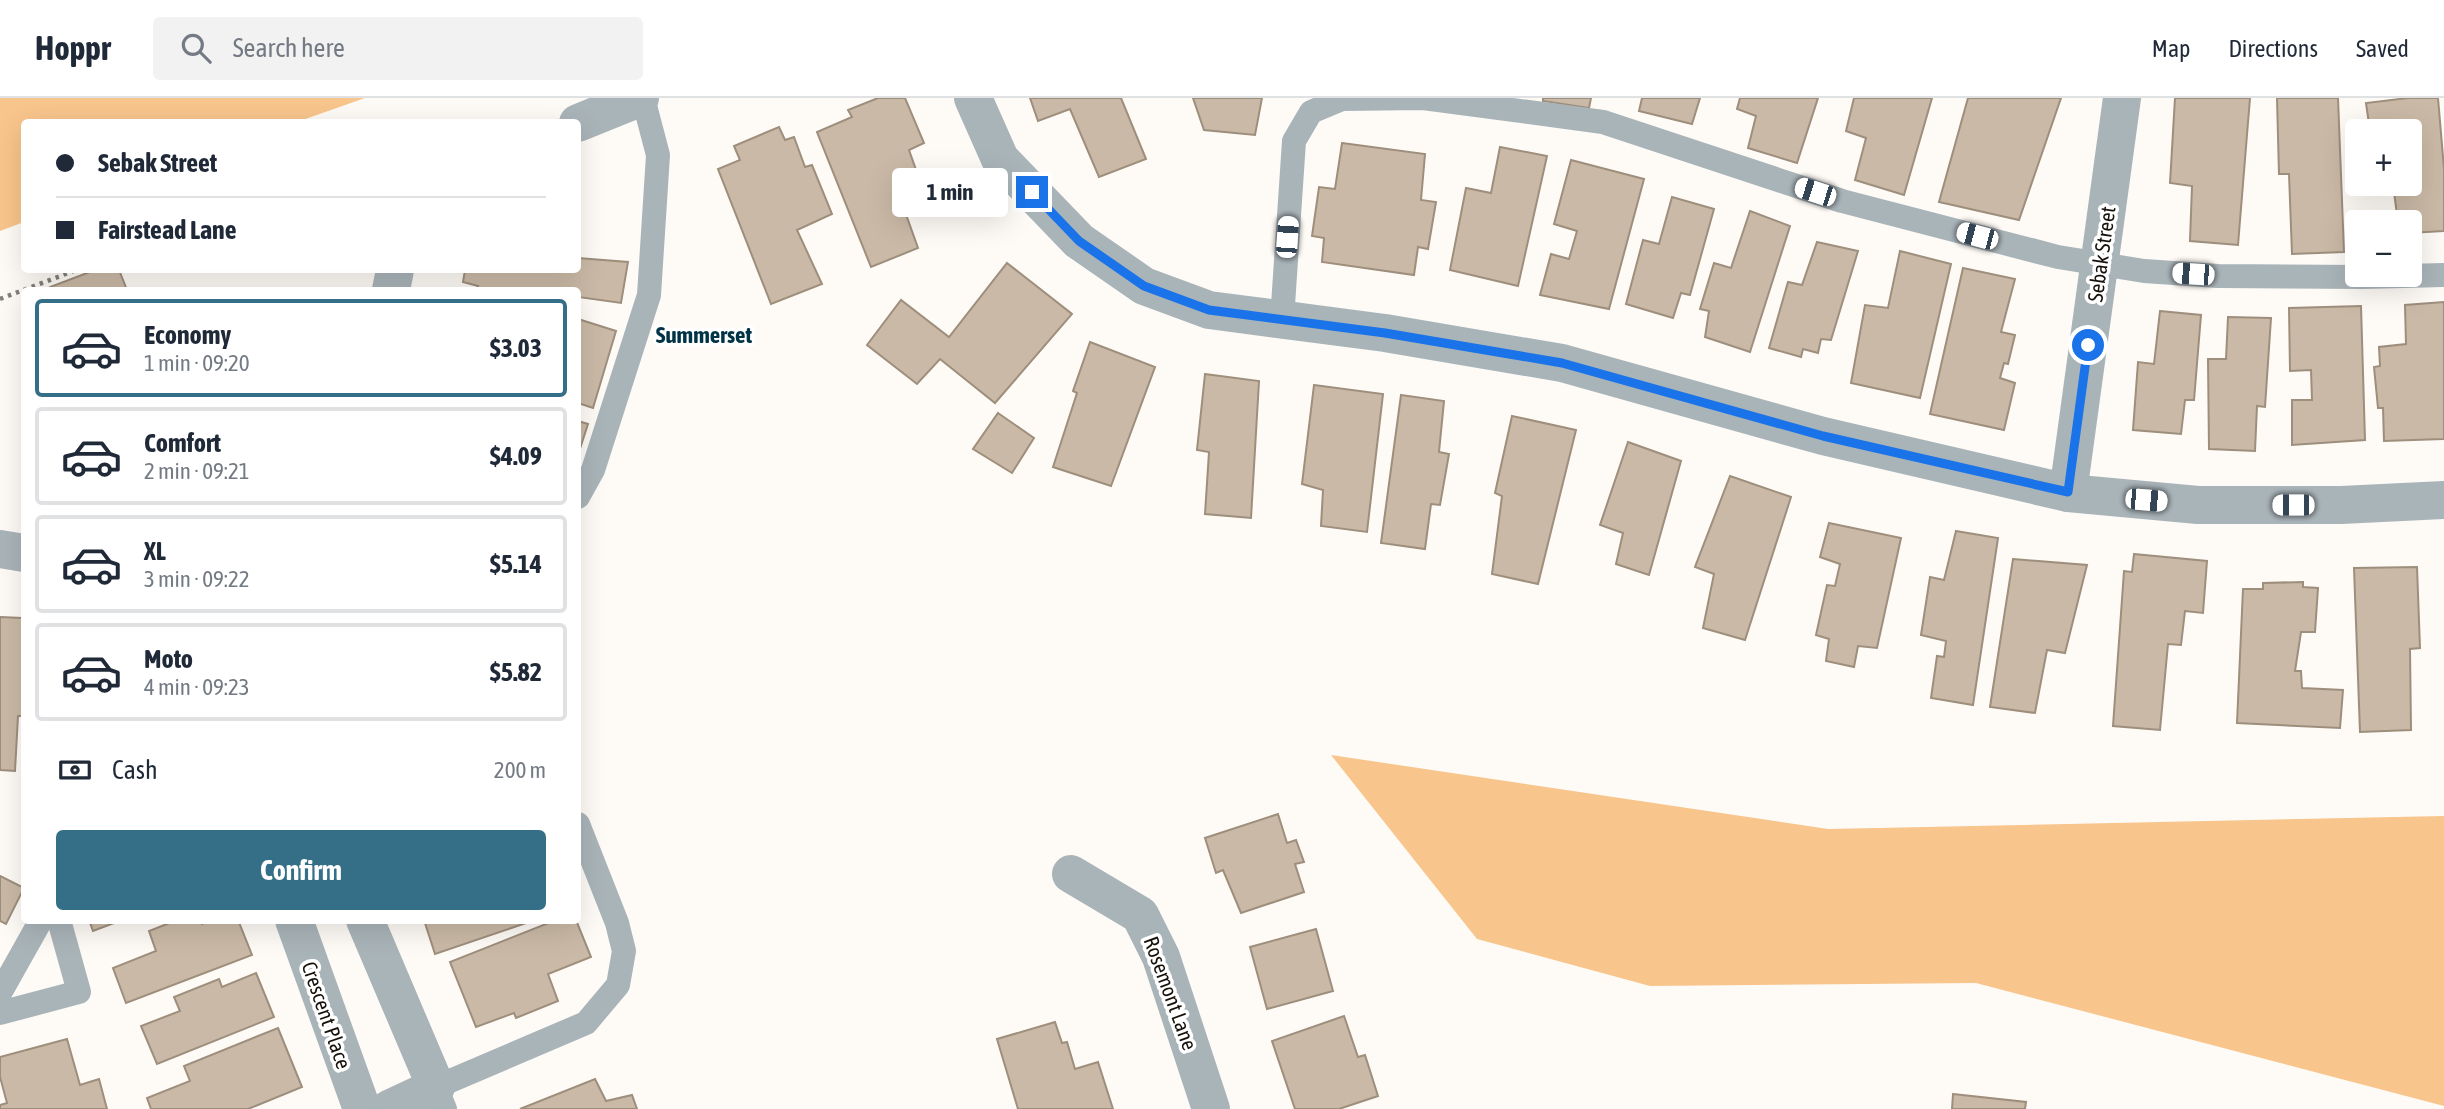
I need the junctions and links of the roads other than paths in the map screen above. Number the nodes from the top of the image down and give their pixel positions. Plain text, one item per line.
1 (641, 98) edge
2 (973, 98) edge
3 (2122, 98) edge
4 (581, 122) edge
5 (2100, 264) junction
6 (2444, 275) edge
7 (1282, 320) junction
8 (581, 492) edge
9 (2068, 492) junction
10 (2444, 500) edge
11 (0, 549) edge
12 (21, 552) edge
13 (581, 832) edge
14 (1071, 874) dead end
15 (39, 924) edge
16 (60, 924) edge
17 (295, 924) edge
18 (367, 924) edge
19 (0, 993) edge
20 (0, 1013) edge
21 (440, 1098) edge
22 (362, 1109) edge
23 (389, 1109) edge
24 (1211, 1109) edge

1 - 4 street
1 - 8 lane
2 - 7 street
3 - 5 street, Sebak Street
5 - 6 lane
5 - 7 lane
5 - 9 street, Sebak Street
7 - 9 street
9 - 10 street
11 - 12 street
13 - 21 lane
14 - 24 street, Rosemont Lane
15 - 19 lane
16 - 20 lane
17 - 22 street, Crescent Place
18 - 21 street
21 - 23 street

